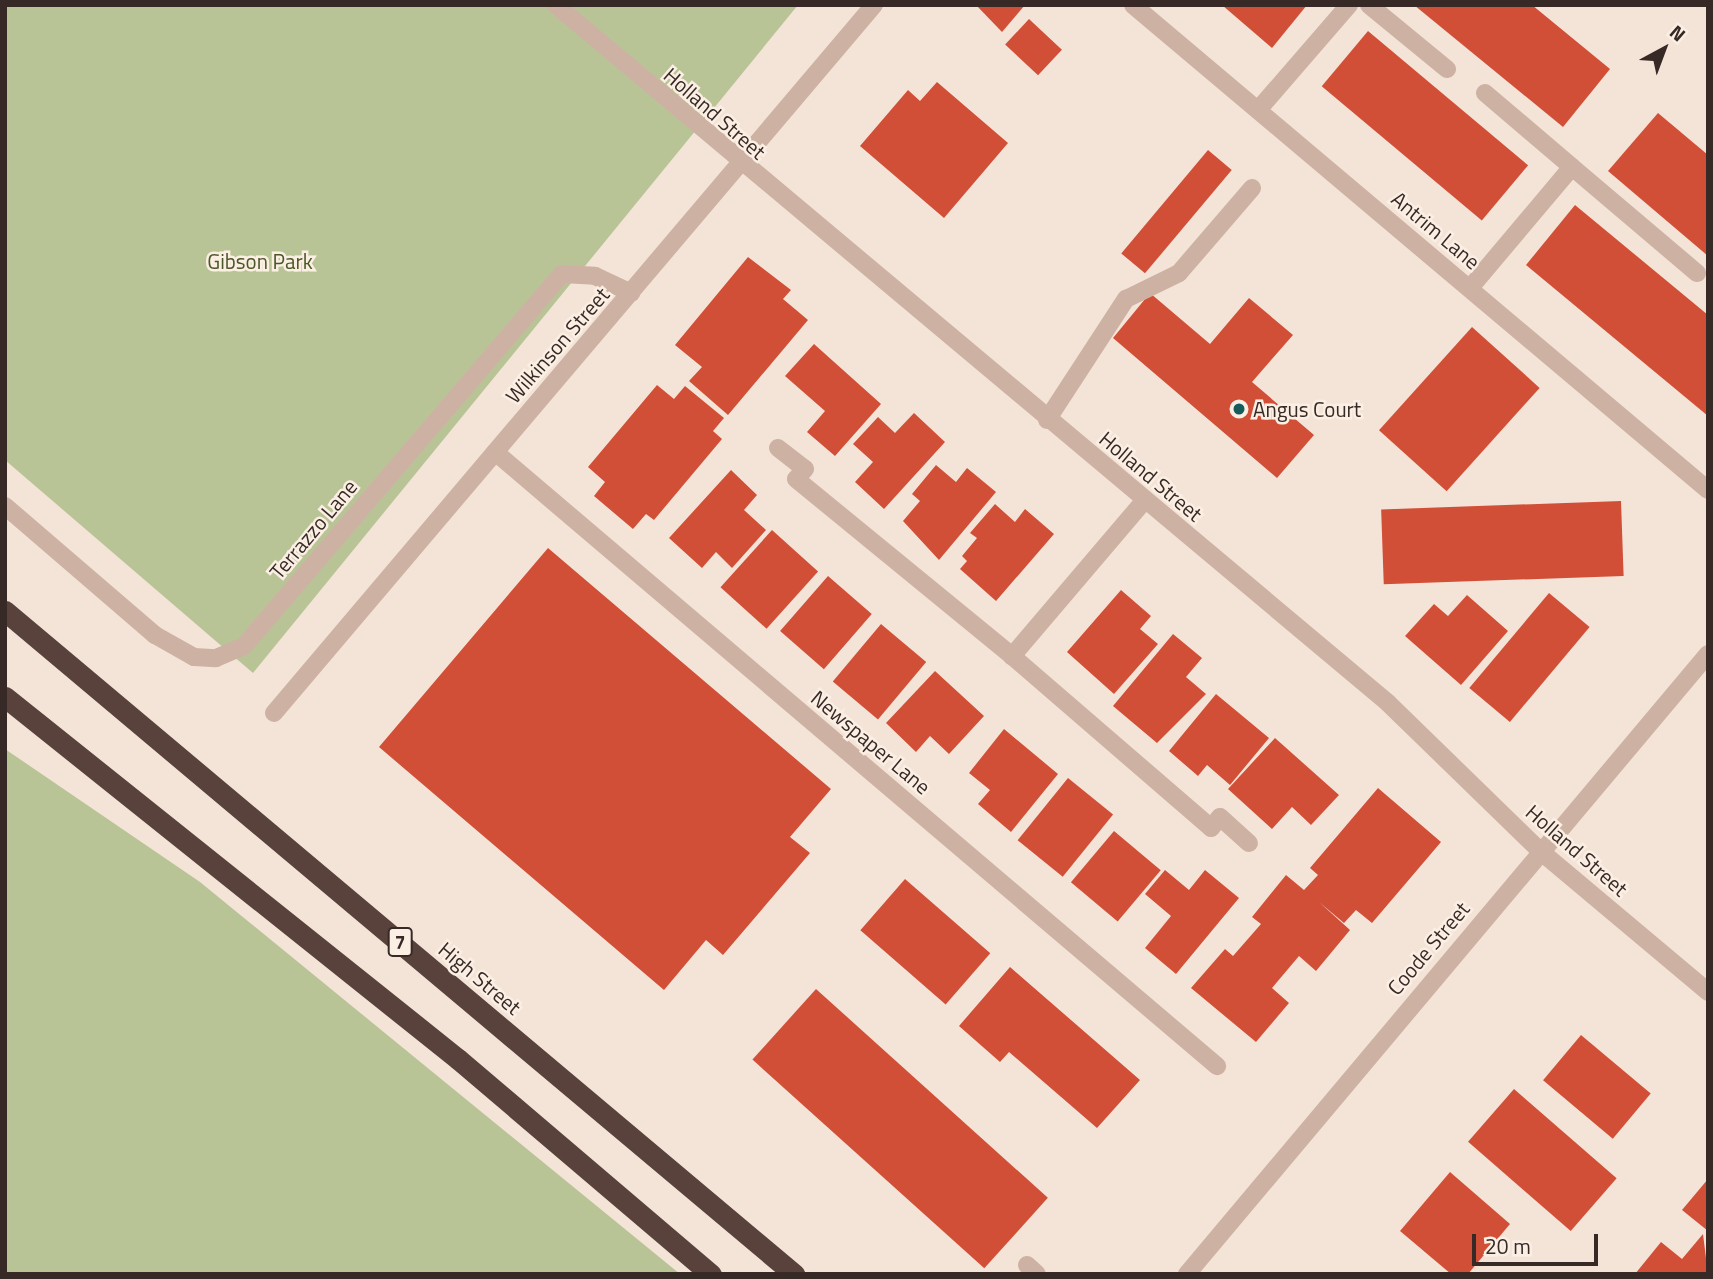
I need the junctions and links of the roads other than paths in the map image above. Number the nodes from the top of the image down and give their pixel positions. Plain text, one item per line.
1 (556, 5) edge
2 (874, 5) edge
3 (1133, 5) edge
4 (1349, 5) edge
5 (1369, 5) edge
6 (1447, 69) dead end
7 (1485, 93) dead end
8 (1258, 110) junction
9 (739, 165) junction
10 (1572, 167) junction
11 (1252, 188) dead end
12 (1697, 273) dead end
13 (1470, 288) junction
14 (631, 293) junction
15 (1047, 420) junction
16 (778, 447) dead end
17 (495, 452) junction
18 (1708, 490) edge
19 (1144, 501) junction
20 (5, 506) edge
21 (5, 611) edge
22 (1708, 654) edge
23 (1012, 656) junction
24 (5, 697) edge
25 (274, 713) dead end
26 (1249, 842) dead end
27 (1539, 850) junction
28 (1708, 992) edge
29 (1217, 1066) dead end
30 (711, 1274) edge
31 (794, 1274) edge
32 (1187, 1274) edge

1 - 9 street, Holland Street
2 - 9 street, Wilkinson Street
3 - 8 street, Antrim Lane
4 - 8 street
5 - 6 street
7 - 10 street
8 - 13 street, Antrim Lane
9 - 14 street, Wilkinson Street
9 - 15 street, Holland Street
10 - 12 street
10 - 13 street
11 - 15 street
13 - 18 street, Antrim Lane
14 - 17 street, Wilkinson Street
14 - 20 street, Terrazzo Lane
15 - 19 street, Holland Street
16 - 23 street
17 - 25 street, Wilkinson Street
17 - 29 street, Newspaper Lane
19 - 23 street
19 - 27 street, Holland Street
21 - 31 highway, High Street / 7
22 - 27 street, Coode Street
23 - 26 street
24 - 30 highway
27 - 28 street, Holland Street
27 - 32 street, Coode Street

